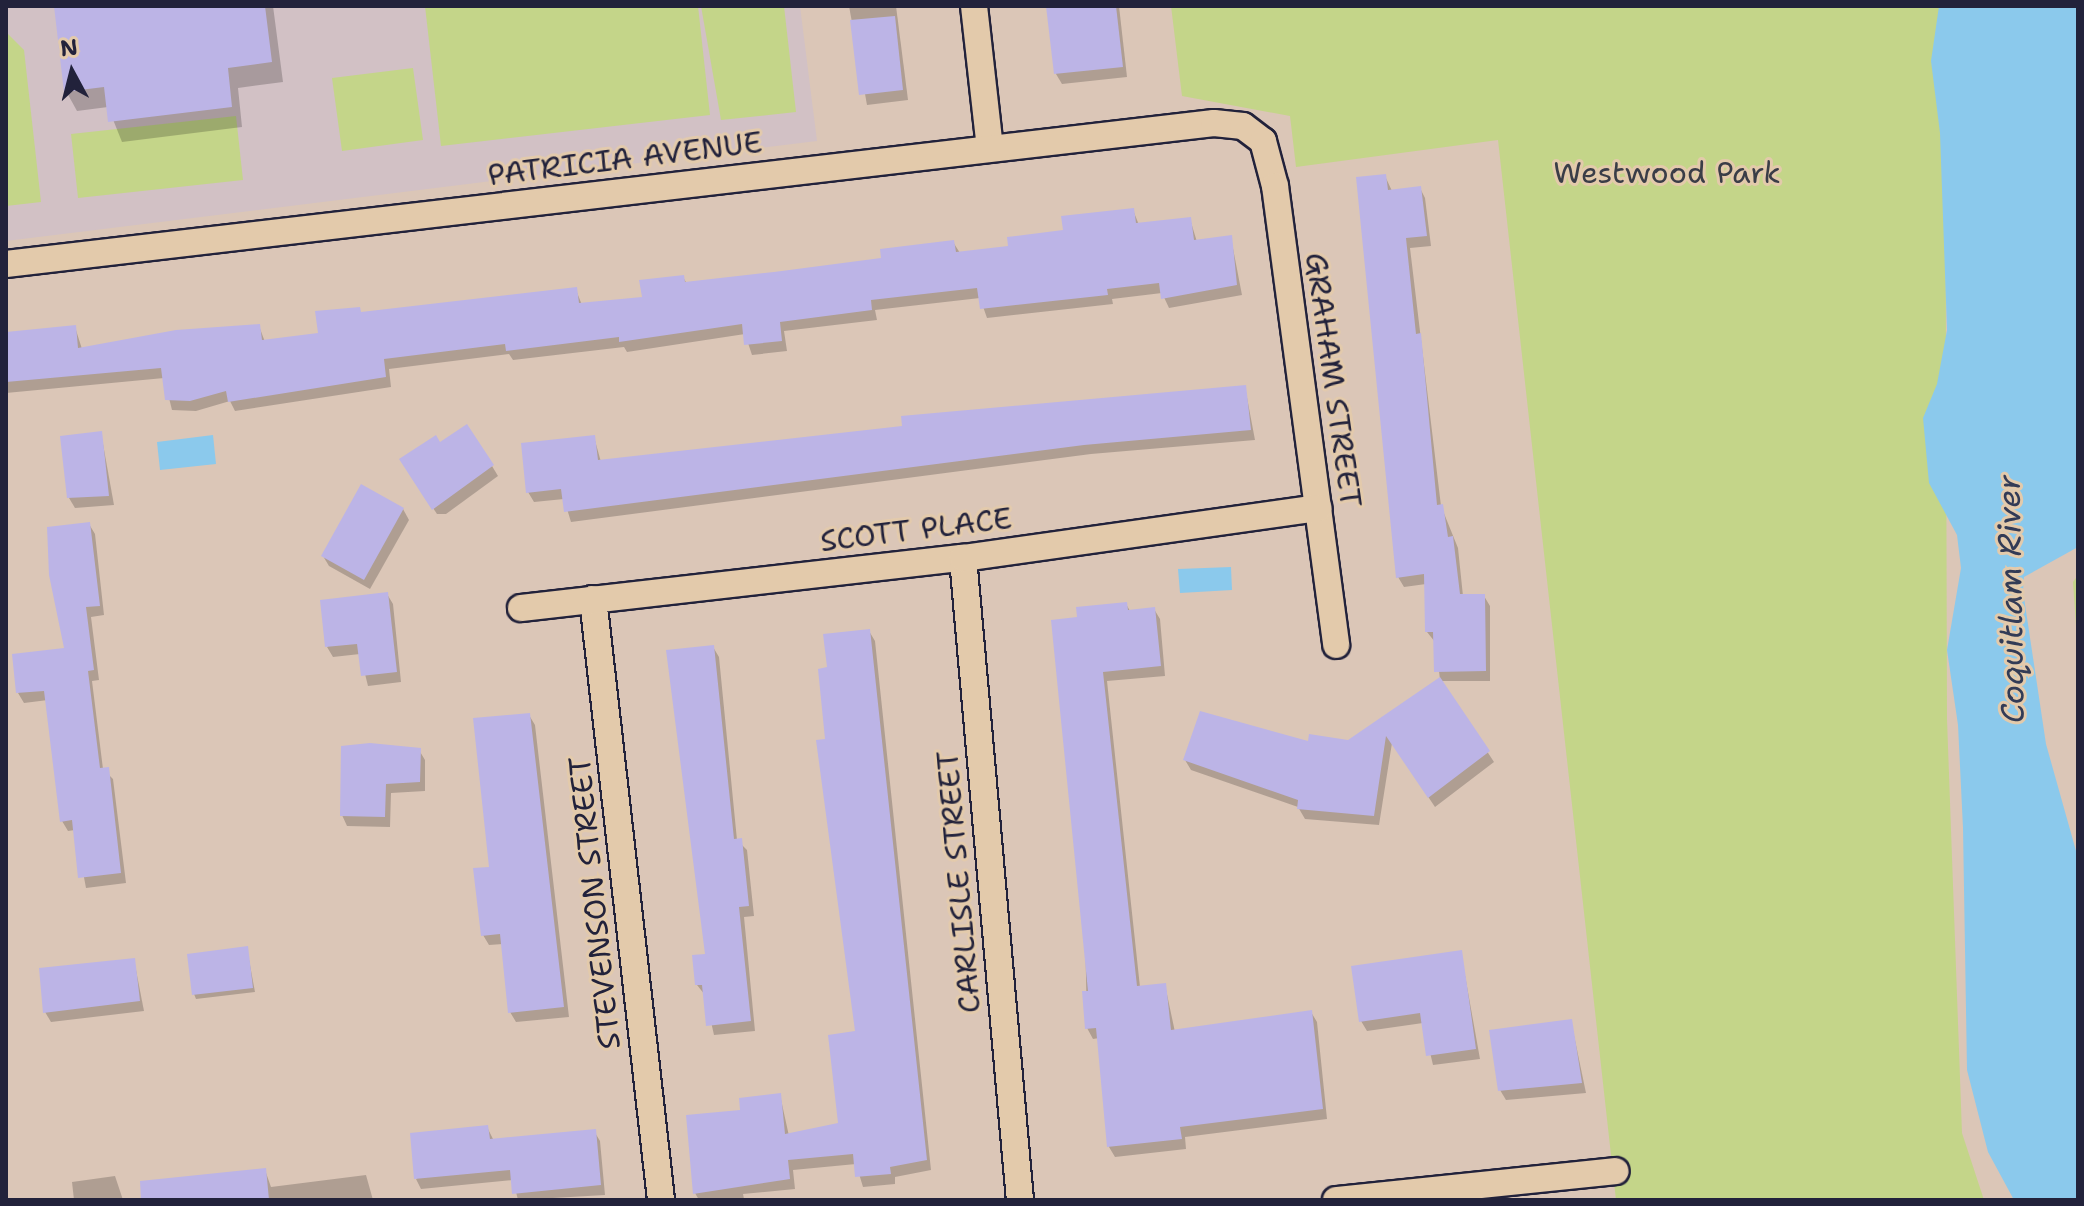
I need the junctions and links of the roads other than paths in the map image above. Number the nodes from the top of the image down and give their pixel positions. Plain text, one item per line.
1 (974, 6) edge
2 (1252, 129) joint
3 (990, 148) junction
4 (6, 264) edge
5 (1318, 508) junction
6 (963, 558) junction
7 (593, 599) junction
8 (521, 608) dead end
9 (1336, 645) dead end
10 (1615, 1171) dead end
11 (1414, 1196) edge
12 (661, 1200) edge
13 (1020, 1200) edge
14 (1336, 1200) edge

1 - 3 street
2 - 3 street, PATRICIA AVENUE
2 - 5 street, GRAHAM STREET
3 - 4 street, PATRICIA AVENUE
5 - 6 street, SCOTT PLACE
5 - 9 street, GRAHAM STREET
6 - 7 street, SCOTT PLACE
6 - 13 street, CARLISLE STREET
7 - 8 street, SCOTT PLACE
7 - 12 street, STEVENSON STREET
10 - 11 street
11 - 14 street

